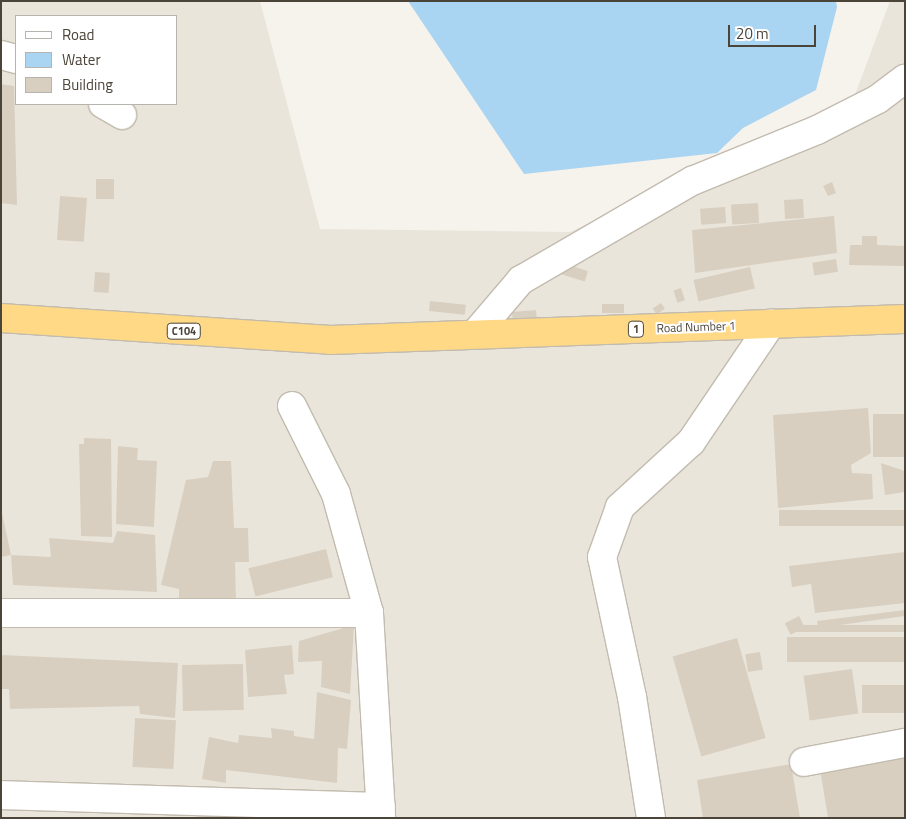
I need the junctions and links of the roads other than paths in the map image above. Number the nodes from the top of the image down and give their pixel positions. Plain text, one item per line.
1 (1, 55) edge
2 (15, 59) edge
3 (905, 79) edge
4 (1, 318) edge
5 (905, 319) edge
6 (771, 324) junction
7 (475, 334) junction
8 (367, 338) joint
9 (292, 406) dead end
10 (1, 613) edge
11 (369, 613) junction
12 (905, 743) edge
13 (804, 762) dead end
14 (1, 795) edge
15 (381, 812) edge
16 (650, 818) edge

1 - 2 street
3 - 7 street
4 - 8 highway, C104
5 - 6 highway, Road Number 1 / 1
6 - 7 highway, Road Number 1 / 1
6 - 16 street
7 - 8 highway, Road Number 1 / 1
9 - 11 street
10 - 11 street
11 - 15 street
12 - 13 street
14 - 15 street

